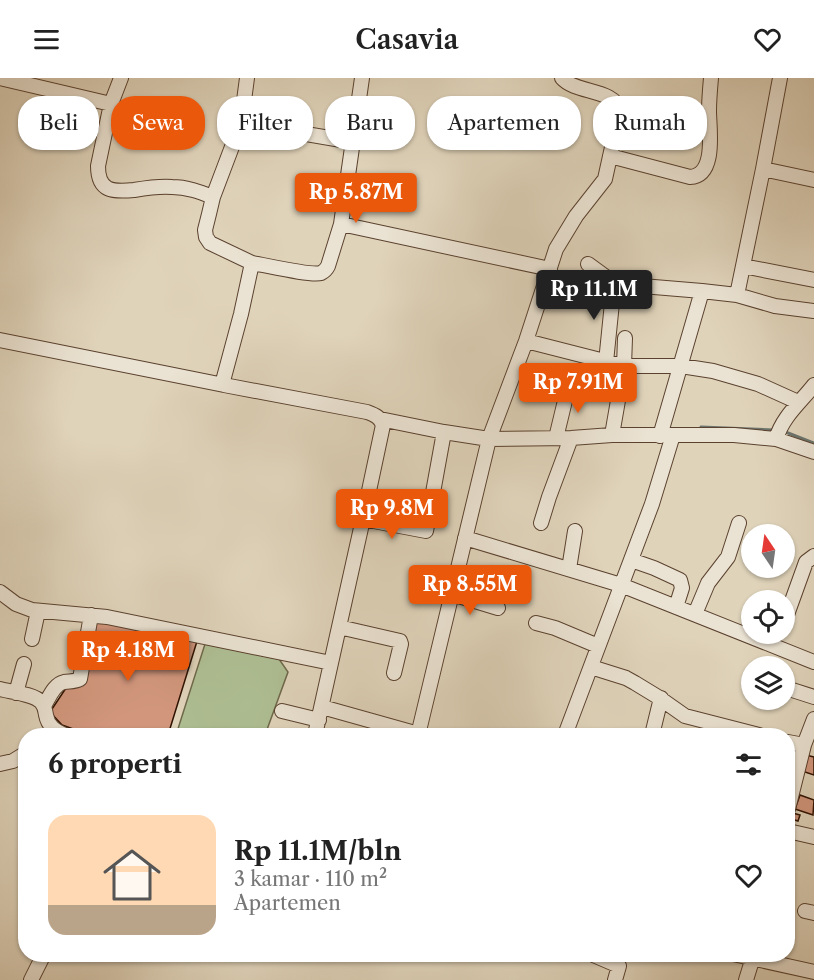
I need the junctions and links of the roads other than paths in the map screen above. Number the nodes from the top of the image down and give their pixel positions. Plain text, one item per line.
1 (0, 78) edge
2 (121, 78) edge
3 (247, 78) edge
4 (362, 78) edge
5 (562, 78) edge
6 (711, 78) edge
7 (780, 78) edge
8 (114, 96) edge
9 (245, 96) edge
10 (359, 96) edge
11 (111, 104) joint
12 (231, 150) edge
13 (352, 150) edge
14 (610, 156) junction
15 (763, 169) junction
16 (814, 180) edge
17 (213, 197) junction
18 (340, 224) junction
19 (252, 263) junction
20 (588, 264) dead end
21 (743, 266) junction
22 (550, 269) junction
23 (814, 280) edge
24 (614, 283) junction
25 (702, 291) junction
26 (737, 295) junction
27 (814, 311) edge
28 (625, 338) dead end
29 (0, 340) edge
30 (526, 341) junction
31 (606, 362) junction
32 (624, 366) junction
33 (681, 366) junction
34 (569, 384) dead end
35 (224, 385) junction
36 (814, 385) edge
37 (798, 402) junction
38 (381, 419) junction
39 (444, 432) junction
40 (778, 433) junction
41 (612, 435) junction
42 (667, 436) junction
43 (556, 438) junction
44 (571, 438) junction
45 (489, 439) junction
46 (813, 447) edge
47 (363, 519) junction
48 (541, 523) dead end
49 (739, 524) dead end
50 (575, 531) dead end
51 (465, 538) junction
52 (814, 556) edge
53 (630, 560) junction
54 (568, 569) junction
55 (621, 585) junction
56 (0, 592) edge
57 (795, 592) edge
58 (452, 594) junction
59 (676, 607) junction
60 (498, 608) dead end
61 (38, 611) junction
62 (695, 614) junction
63 (92, 615) junction
64 (536, 623) dead end
65 (339, 627) junction
66 (741, 630) edge
67 (32, 639) dead end
68 (787, 644) edge
69 (598, 646) junction
70 (814, 662) edge
71 (332, 663) junction
72 (24, 664) dead end
73 (591, 667) junction
74 (394, 673) dead end
75 (0, 689) edge
76 (795, 691) edge
77 (16, 693) junction
78 (814, 697) edge
79 (661, 698) junction
80 (44, 706) junction
81 (282, 711) dead end
82 (321, 714) junction
83 (814, 721) edge
84 (52, 728) edge
85 (317, 728) edge
86 (386, 728) edge
87 (421, 728) edge
88 (568, 728) edge
89 (654, 728) edge
90 (730, 728) edge
91 (795, 744) edge
92 (804, 746) junction
93 (18, 758) edge
94 (0, 764) edge
95 (795, 781) edge
96 (795, 833) edge
97 (814, 837) edge
98 (40, 962) edge
99 (752, 962) edge
100 (774, 962) edge
101 (814, 972) edge
102 (31, 980) edge
103 (746, 980) edge

1 - 11 street
2 - 8 street
3 - 9 street
4 - 10 street
5 - 14 street
6 - 14 street
7 - 15 street
11 - 17 street
12 - 17 street
13 - 18 street
14 - 22 street
15 - 16 street
15 - 21 street
17 - 19 street
18 - 19 street
18 - 22 street
19 - 35 street
20 - 24 street
21 - 23 street
21 - 26 street
22 - 30 street
24 - 25 street
24 - 31 street
25 - 26 street
25 - 33 street
26 - 27 street
28 - 32 street
29 - 35 street
30 - 31 street
30 - 45 street
31 - 32 street
32 - 33 street
32 - 41 street
33 - 37 street
33 - 42 street
34 - 43 street
35 - 38 street
36 - 37 street
37 - 40 street
38 - 39 street
38 - 47 street
39 - 45 street
39 - 47 street
40 - 42 street
40 - 46 street
41 - 42 street
41 - 44 street
42 - 53 street
43 - 44 street
43 - 45 street
44 - 48 street
45 - 51 street
47 - 65 street
49 - 62 street
50 - 54 street
51 - 54 street
51 - 58 street
52 - 57 street
53 - 55 street
53 - 59 street
54 - 55 street
55 - 59 street
55 - 69 street
56 - 61 street
58 - 60 street
58 - 87 street
59 - 62 street
61 - 63 street
61 - 67 street
62 - 66 street
63 - 71 street
63 - 80 street
64 - 69 street
65 - 71 street
65 - 74 street
68 - 70 street
69 - 73 street
71 - 82 street
72 - 77 street
73 - 79 street
73 - 88 street
75 - 77 street
76 - 78 street
77 - 80 street
79 - 89 street
79 - 90 street
80 - 84 street
81 - 82 street
82 - 85 street
82 - 86 street
83 - 92 street
91 - 92 street
92 - 95 street
93 - 94 street
96 - 97 street
98 - 102 street
99 - 103 street
100 - 101 street

